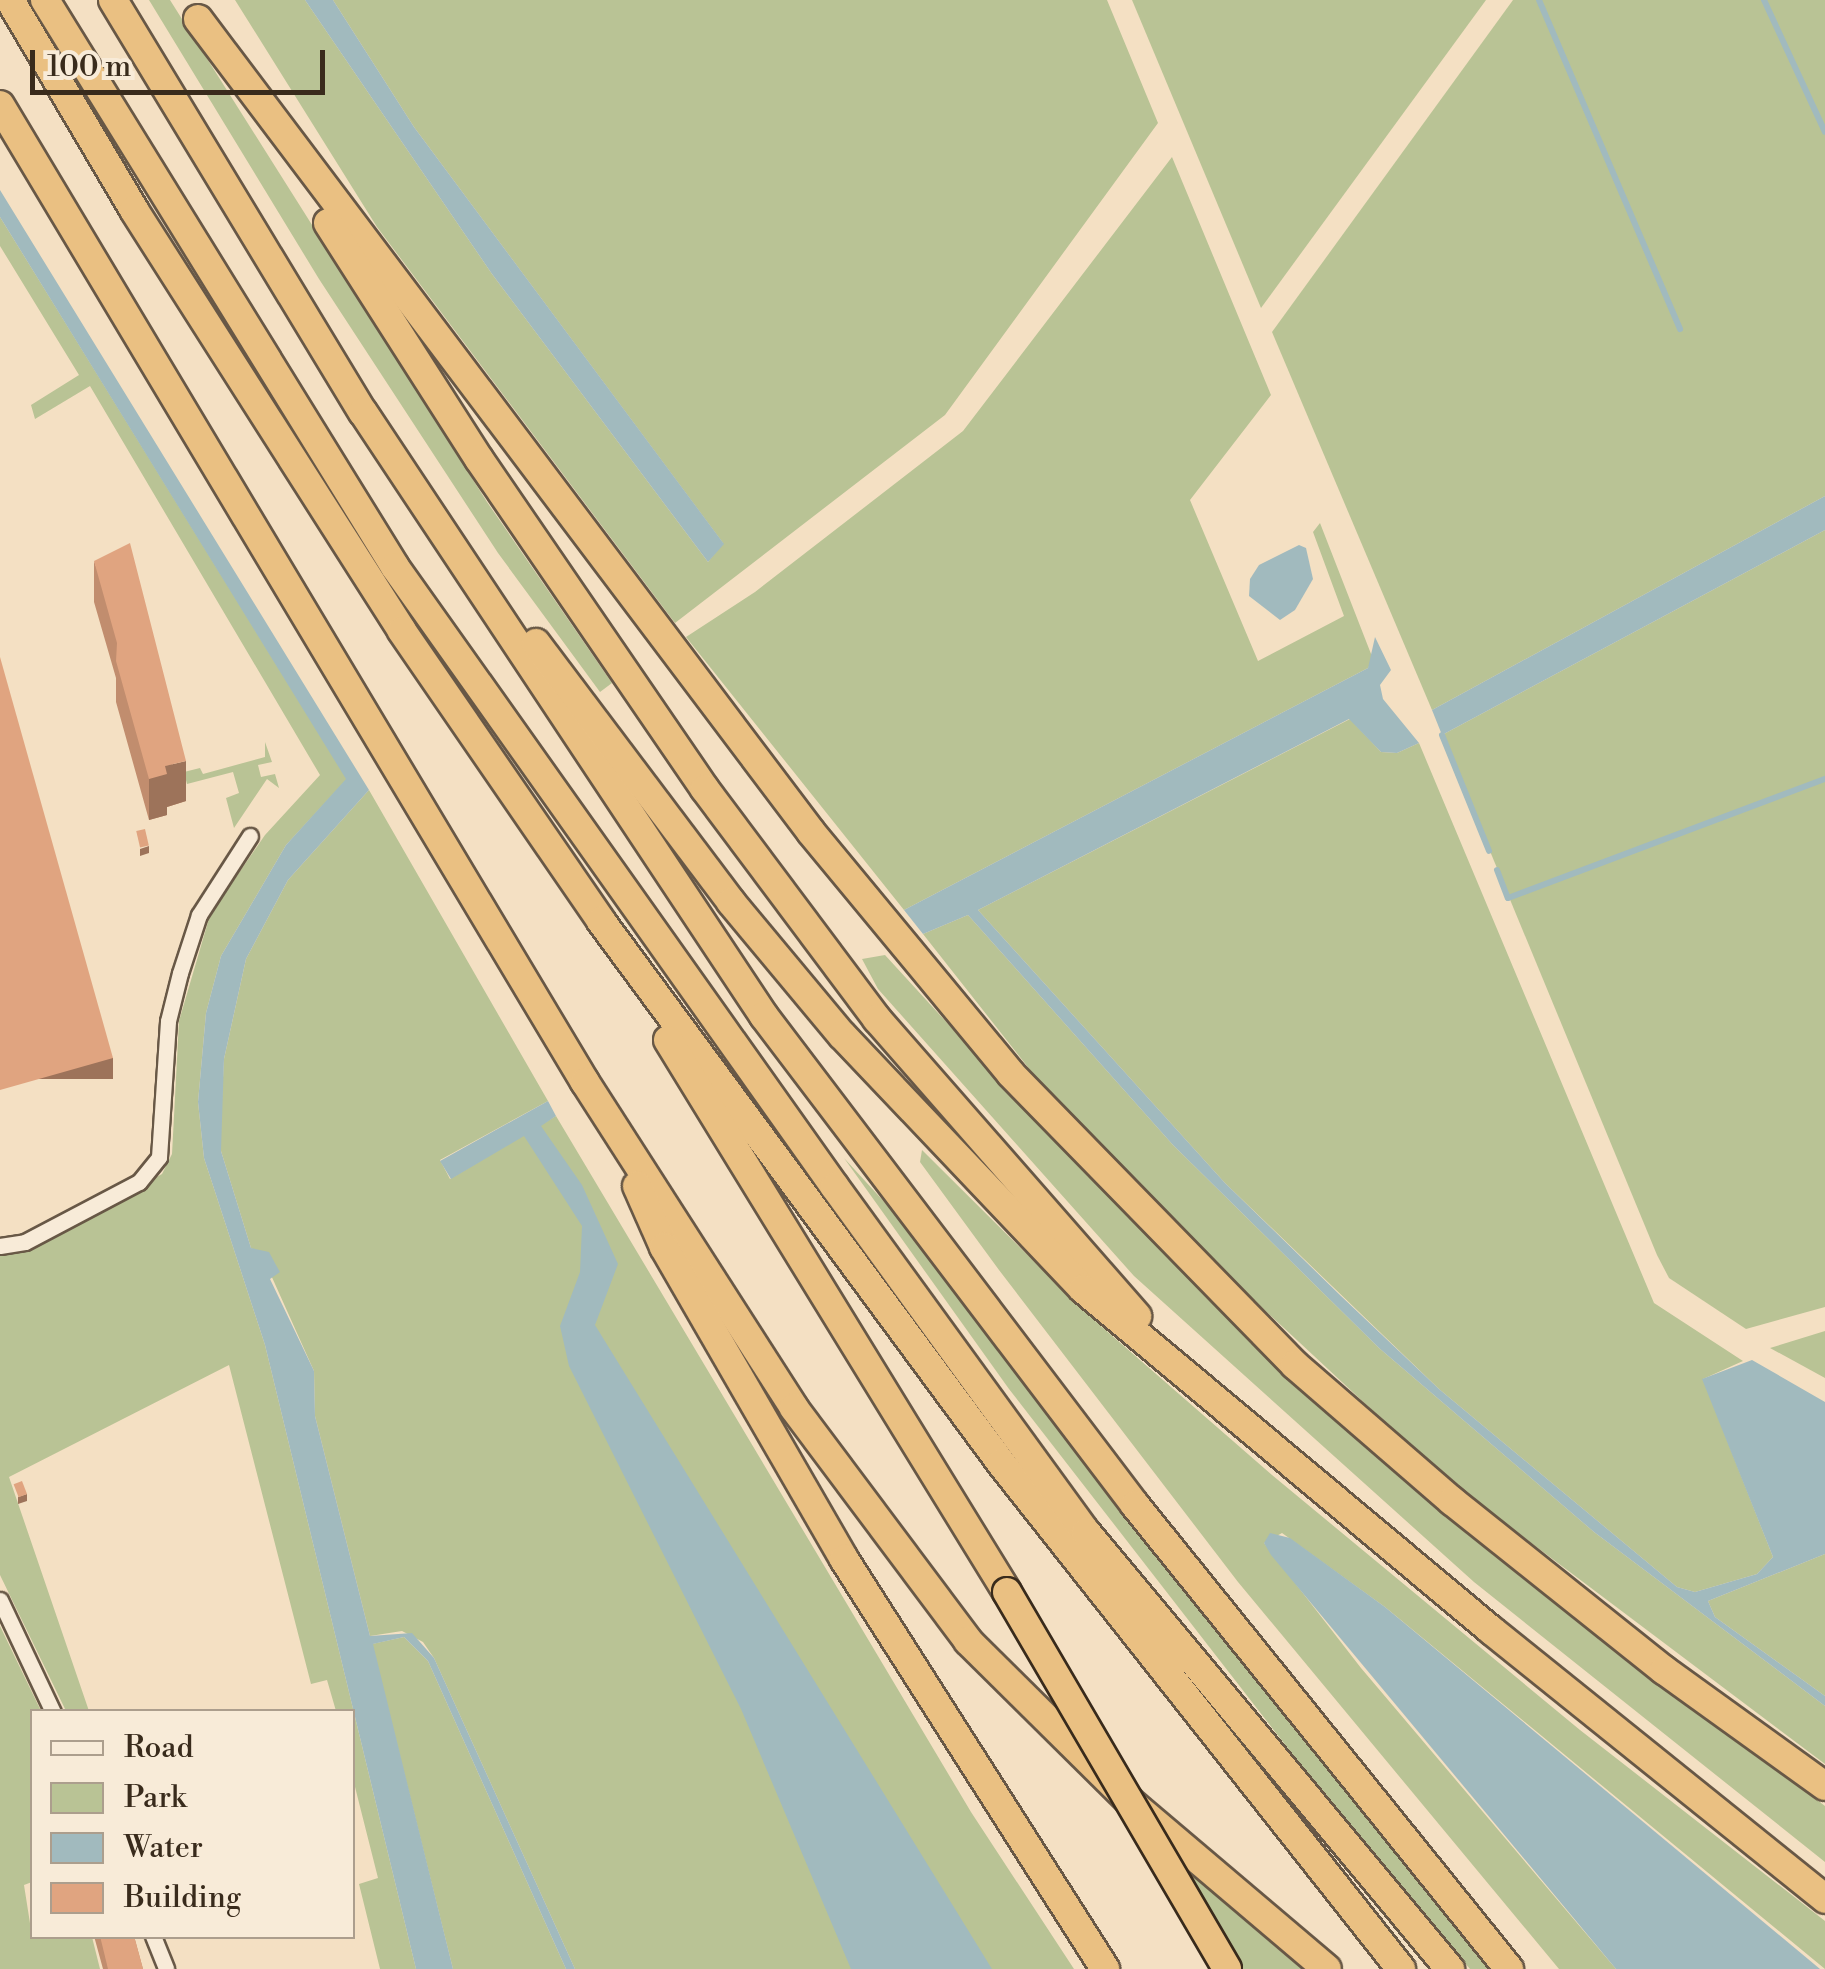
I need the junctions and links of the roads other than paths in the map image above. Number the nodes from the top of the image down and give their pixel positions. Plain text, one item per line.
1 (10, 0) edge
2 (45, 0) edge
3 (113, 0) edge
4 (192, 10) edge
5 (0, 105) edge
6 (362, 412) junction
7 (250, 836) dead end
8 (601, 922) junction
9 (595, 1098) junction
10 (0, 1246) edge
11 (1187, 1374) junction
12 (0, 1600) edge
13 (52, 1709) edge
14 (1825, 1786) edge
15 (1825, 1899) edge
16 (154, 1939) edge
17 (166, 1969) edge
18 (1104, 1969) edge
19 (1227, 1969) edge
20 (1327, 1969) edge
21 (1401, 1969) edge
22 (1450, 1969) edge
23 (1509, 1969) edge

1 - 8 highway
2 - 22 highway
3 - 6 highway
4 - 11 highway
4 - 14 highway
5 - 9 highway
6 - 11 highway
6 - 23 highway
7 - 10 street
8 - 19 highway, bridge
8 - 21 highway
9 - 18 highway
9 - 20 highway
11 - 15 highway
12 - 13 street
16 - 17 street

